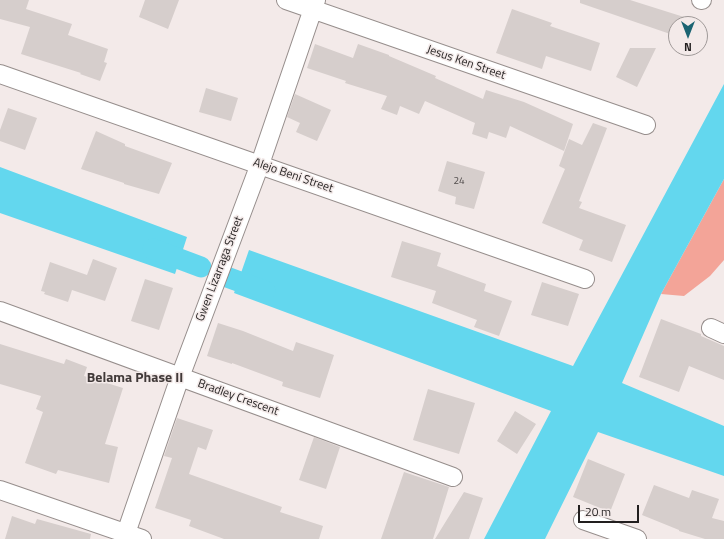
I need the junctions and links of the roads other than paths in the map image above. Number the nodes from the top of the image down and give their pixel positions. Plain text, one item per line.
1 (286, 0) edge
2 (314, 5) edge
3 (0, 74) edge
4 (646, 125) dead end
5 (260, 164) junction
6 (585, 279) dead end
7 (0, 311) edge
8 (180, 377) junction
9 (453, 477) dead end
10 (0, 490) edge
11 (583, 520) dead end
12 (131, 537) edge
13 (637, 539) edge

1 - 2 street, Jesus Ken Street
2 - 4 street, Jesus Ken Street
2 - 5 street, Gwen Lizarraga Street
3 - 5 street, Alejo Beni Street
5 - 6 street, Alejo Beni Street
5 - 8 street, Gwen Lizarraga Street
7 - 8 street, Bradley Crescent
8 - 9 street, Bradley Crescent
8 - 12 street, Gwen Lizarraga Street
10 - 12 street
11 - 13 street

